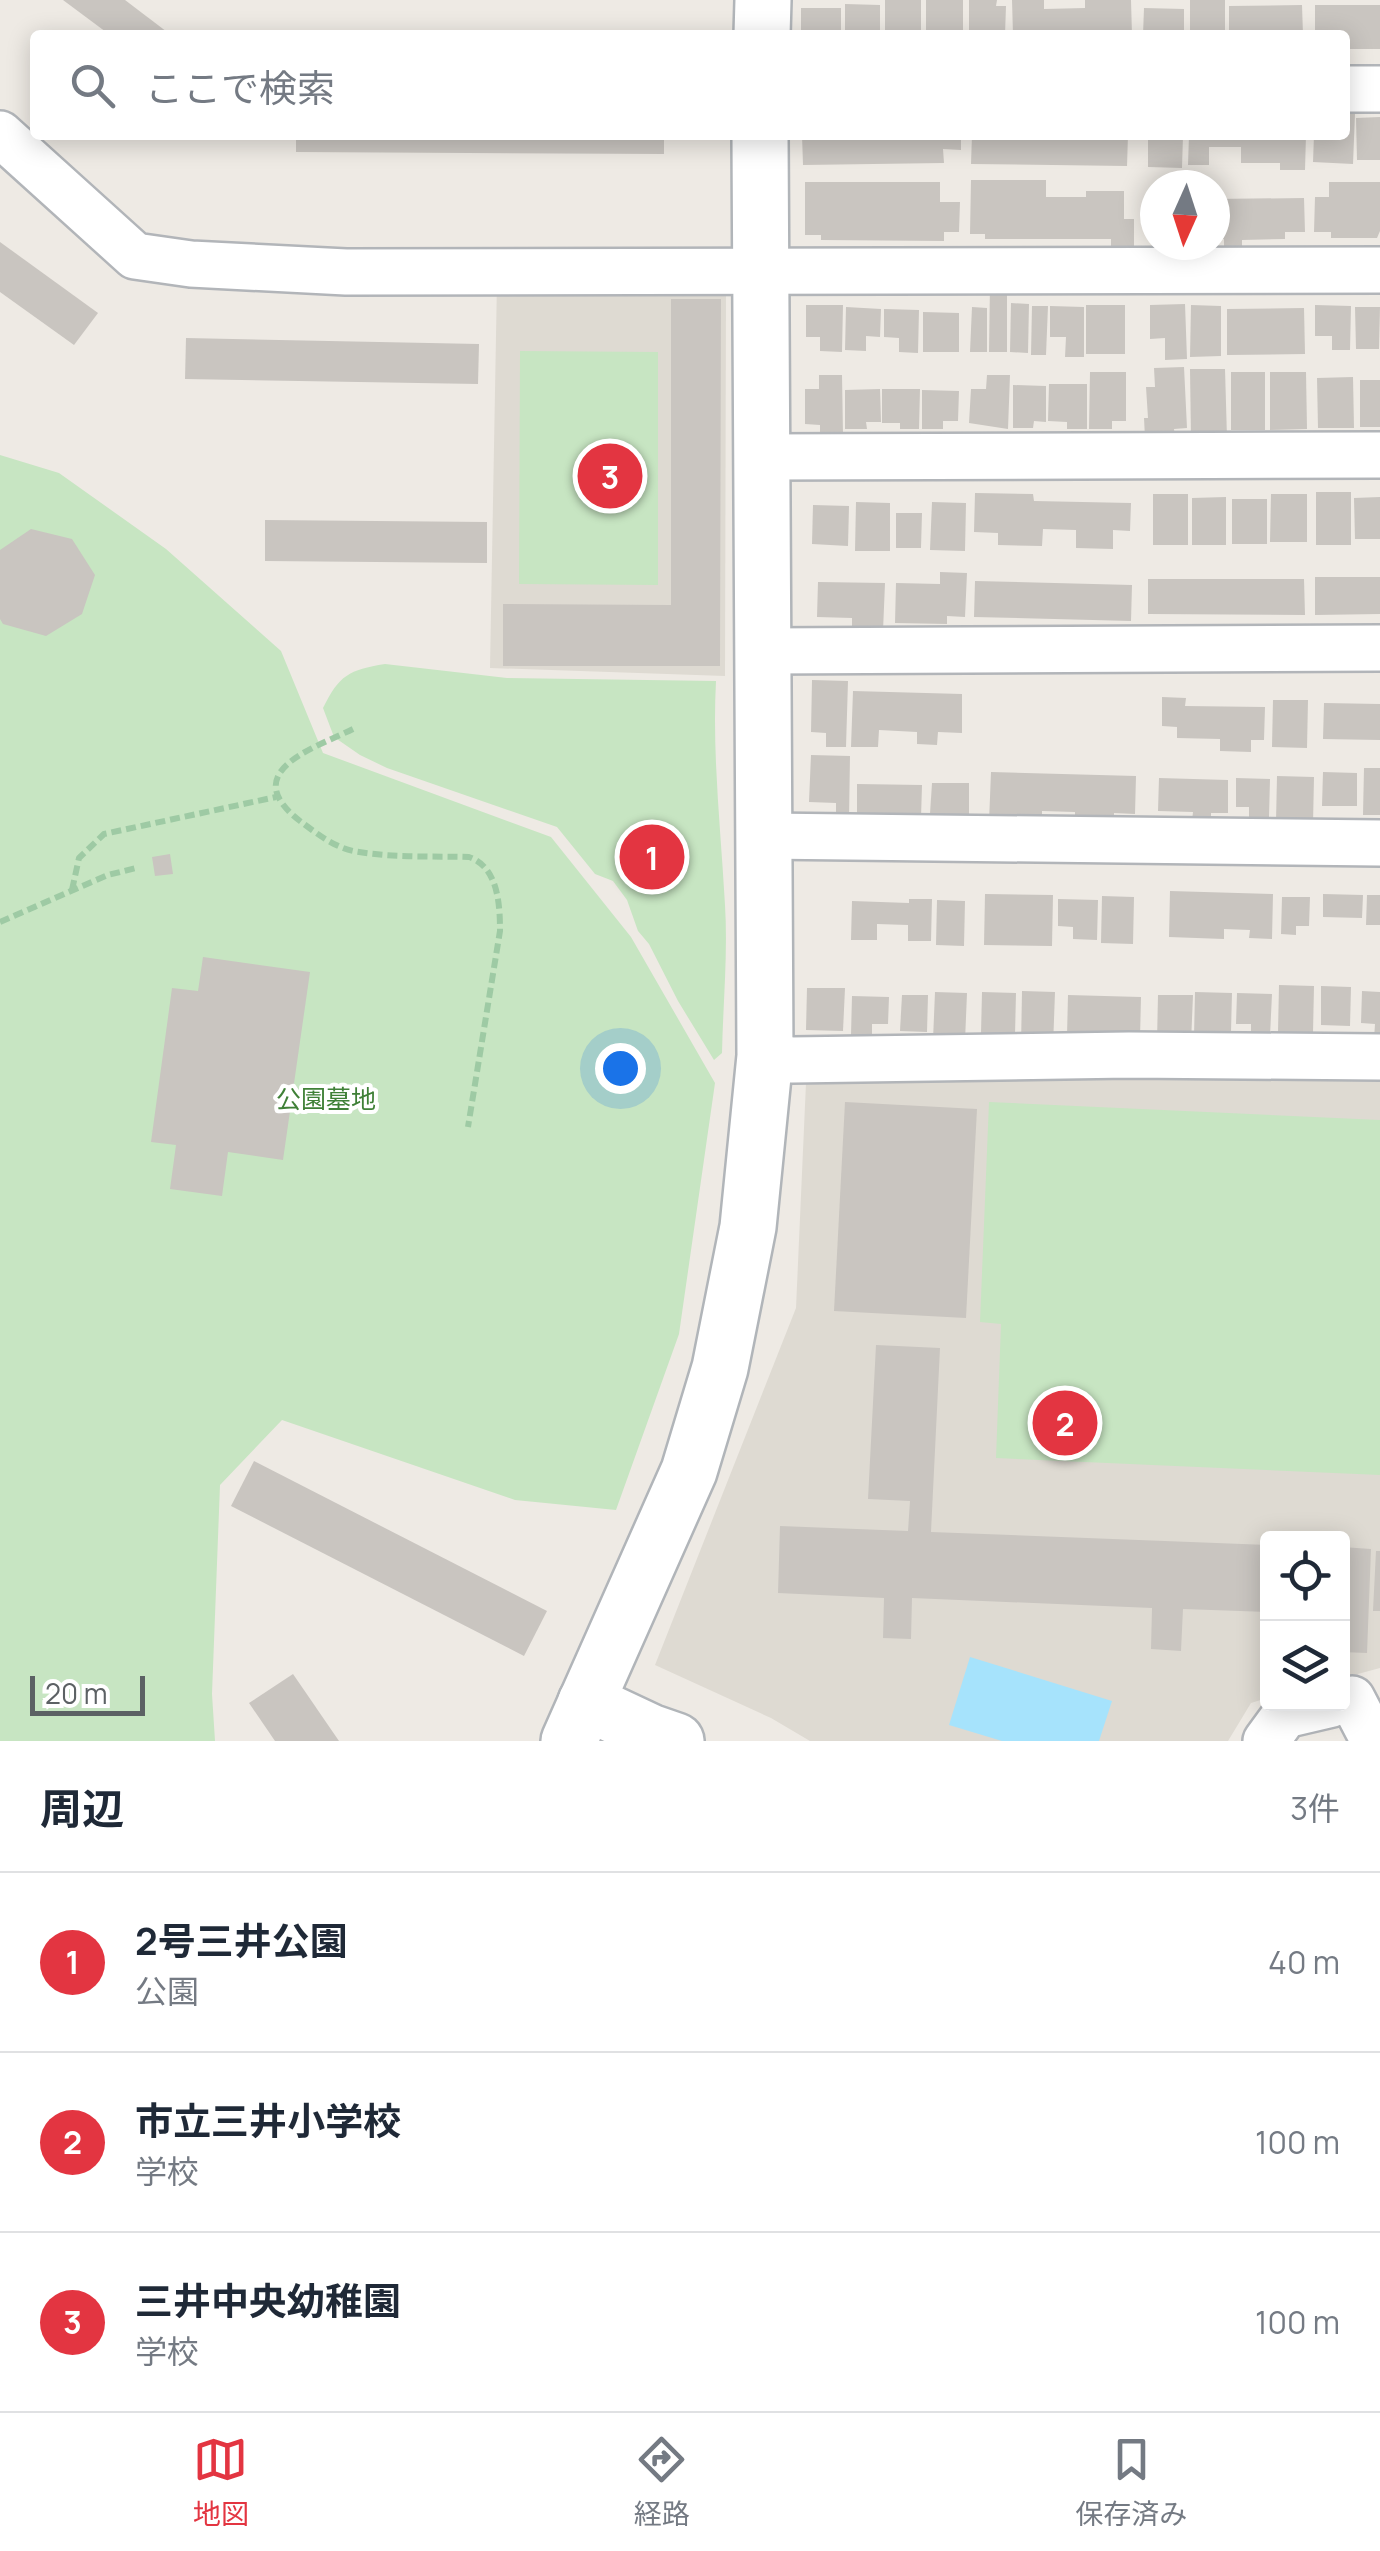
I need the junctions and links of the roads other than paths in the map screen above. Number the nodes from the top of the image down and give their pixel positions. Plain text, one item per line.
1 (764, 0) edge
2 (762, 30) edge
3 (1350, 89) edge
4 (1380, 89) edge
5 (0, 134) edge
6 (760, 140) edge
7 (760, 270) junction
8 (1380, 270) edge
9 (1380, 455) edge
10 (760, 457) junction
11 (1380, 648) edge
12 (765, 651) junction
13 (765, 836) junction
14 (1380, 843) edge
15 (765, 1056) junction
16 (1380, 1057) edge
17 (1350, 1699) edge
18 (1305, 1711) edge
19 (578, 1722) edge
20 (676, 1741) edge
21 (1266, 1741) edge
22 (1374, 1741) edge

1 - 2 street
3 - 4 street
5 - 7 street
6 - 7 street
7 - 8 street
7 - 10 street
9 - 10 street
10 - 12 street
11 - 12 street
12 - 13 street
13 - 14 street
13 - 15 street
15 - 16 street
15 - 19 street
17 - 22 street
18 - 21 street
19 - 20 street

